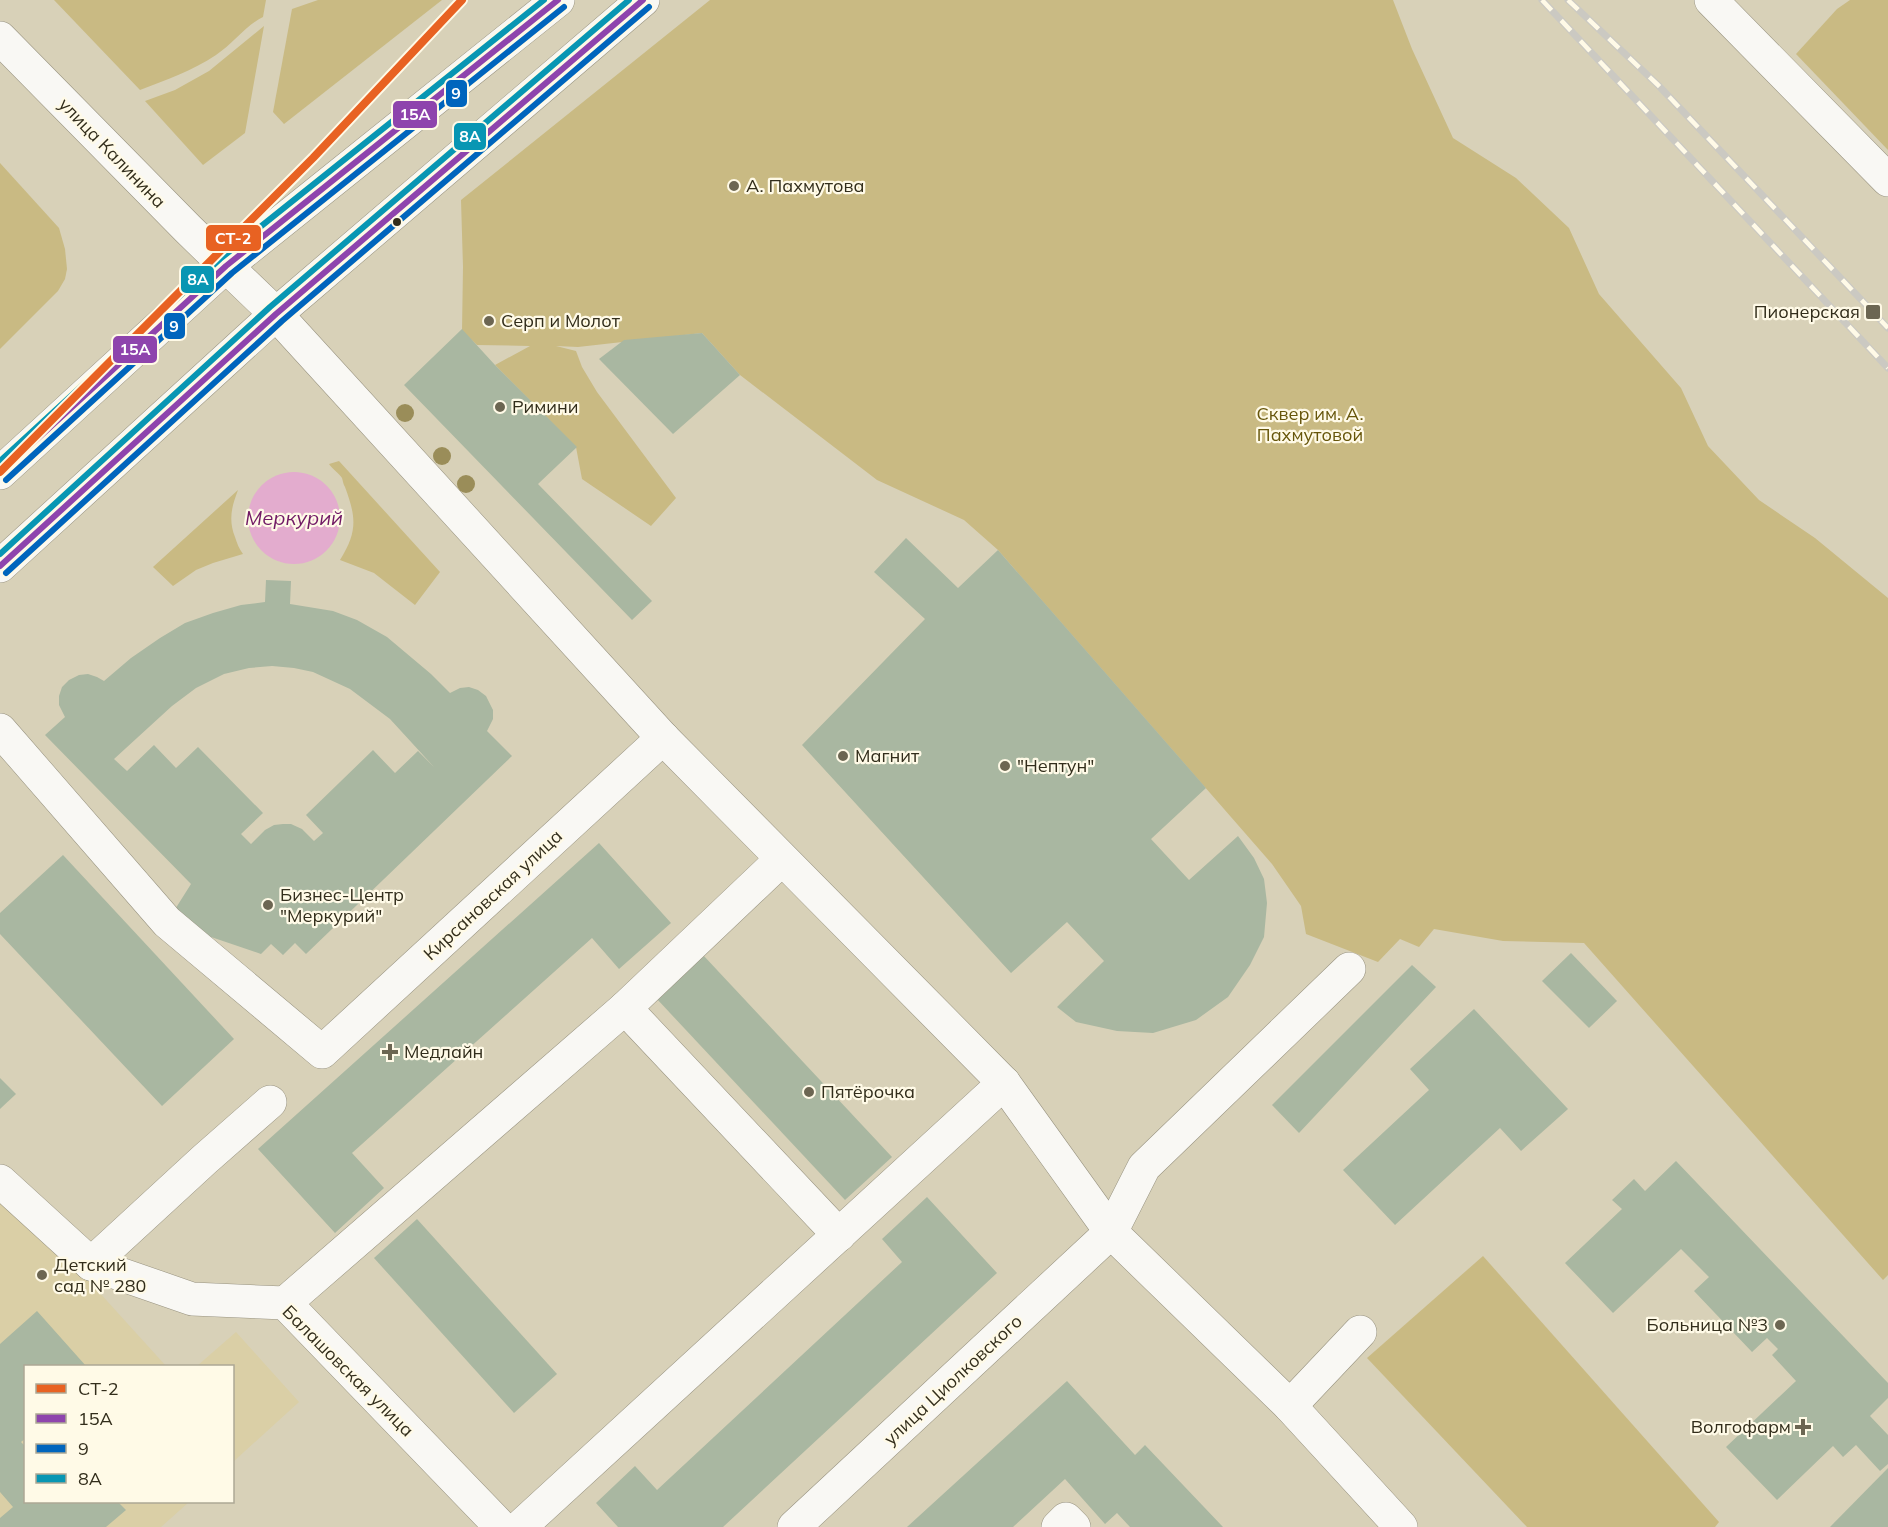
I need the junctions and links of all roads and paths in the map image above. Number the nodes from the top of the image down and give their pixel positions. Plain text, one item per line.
1 (558, 0) edge
2 (643, 0) edge
3 (1711, 0) edge
4 (0, 38) edge
5 (1888, 180) edge
6 (226, 266) junction
7 (276, 314) junction
8 (0, 473) edge
9 (0, 566) edge
10 (0, 730) edge
11 (663, 738) junction
12 (782, 859) junction
13 (1349, 969) dead end
14 (625, 1008) junction
15 (1004, 1083) junction
16 (270, 1102) dead end
17 (0, 1181) edge
18 (1111, 1232) junction
19 (838, 1235) junction
20 (91, 1264) junction
21 (285, 1303) junction
22 (1360, 1332) dead end
23 (1290, 1406) junction
24 (501, 1527) edge
25 (520, 1527) edge
26 (794, 1527) edge
27 (1058, 1527) edge
28 (1074, 1527) edge
29 (1401, 1527) edge

1 - 6 main road
2 - 7 main road
3 - 5 main road
4 - 6 main road, улица Калинина
6 - 7 main road, улица Калинина
6 - 8 main road
7 - 9 main road
7 - 11 main road, улица Калинина
10 - 11 main road, Кирсановская улица
11 - 12 main road, улица Калинина
12 - 14 main road
12 - 15 main road, улица Калинина
13 - 18 main road
14 - 19 main road
14 - 21 main road
15 - 18 main road, улица Калинина
15 - 19 main road
16 - 20 main road
17 - 20 main road
18 - 23 main road, улица Калинина
18 - 26 main road, улица Циолковского
19 - 25 main road
20 - 21 main road, Балашовская улица
21 - 24 main road, Балашовская улица
22 - 23 main road
23 - 29 main road, улица Калинина
27 - 28 main road

